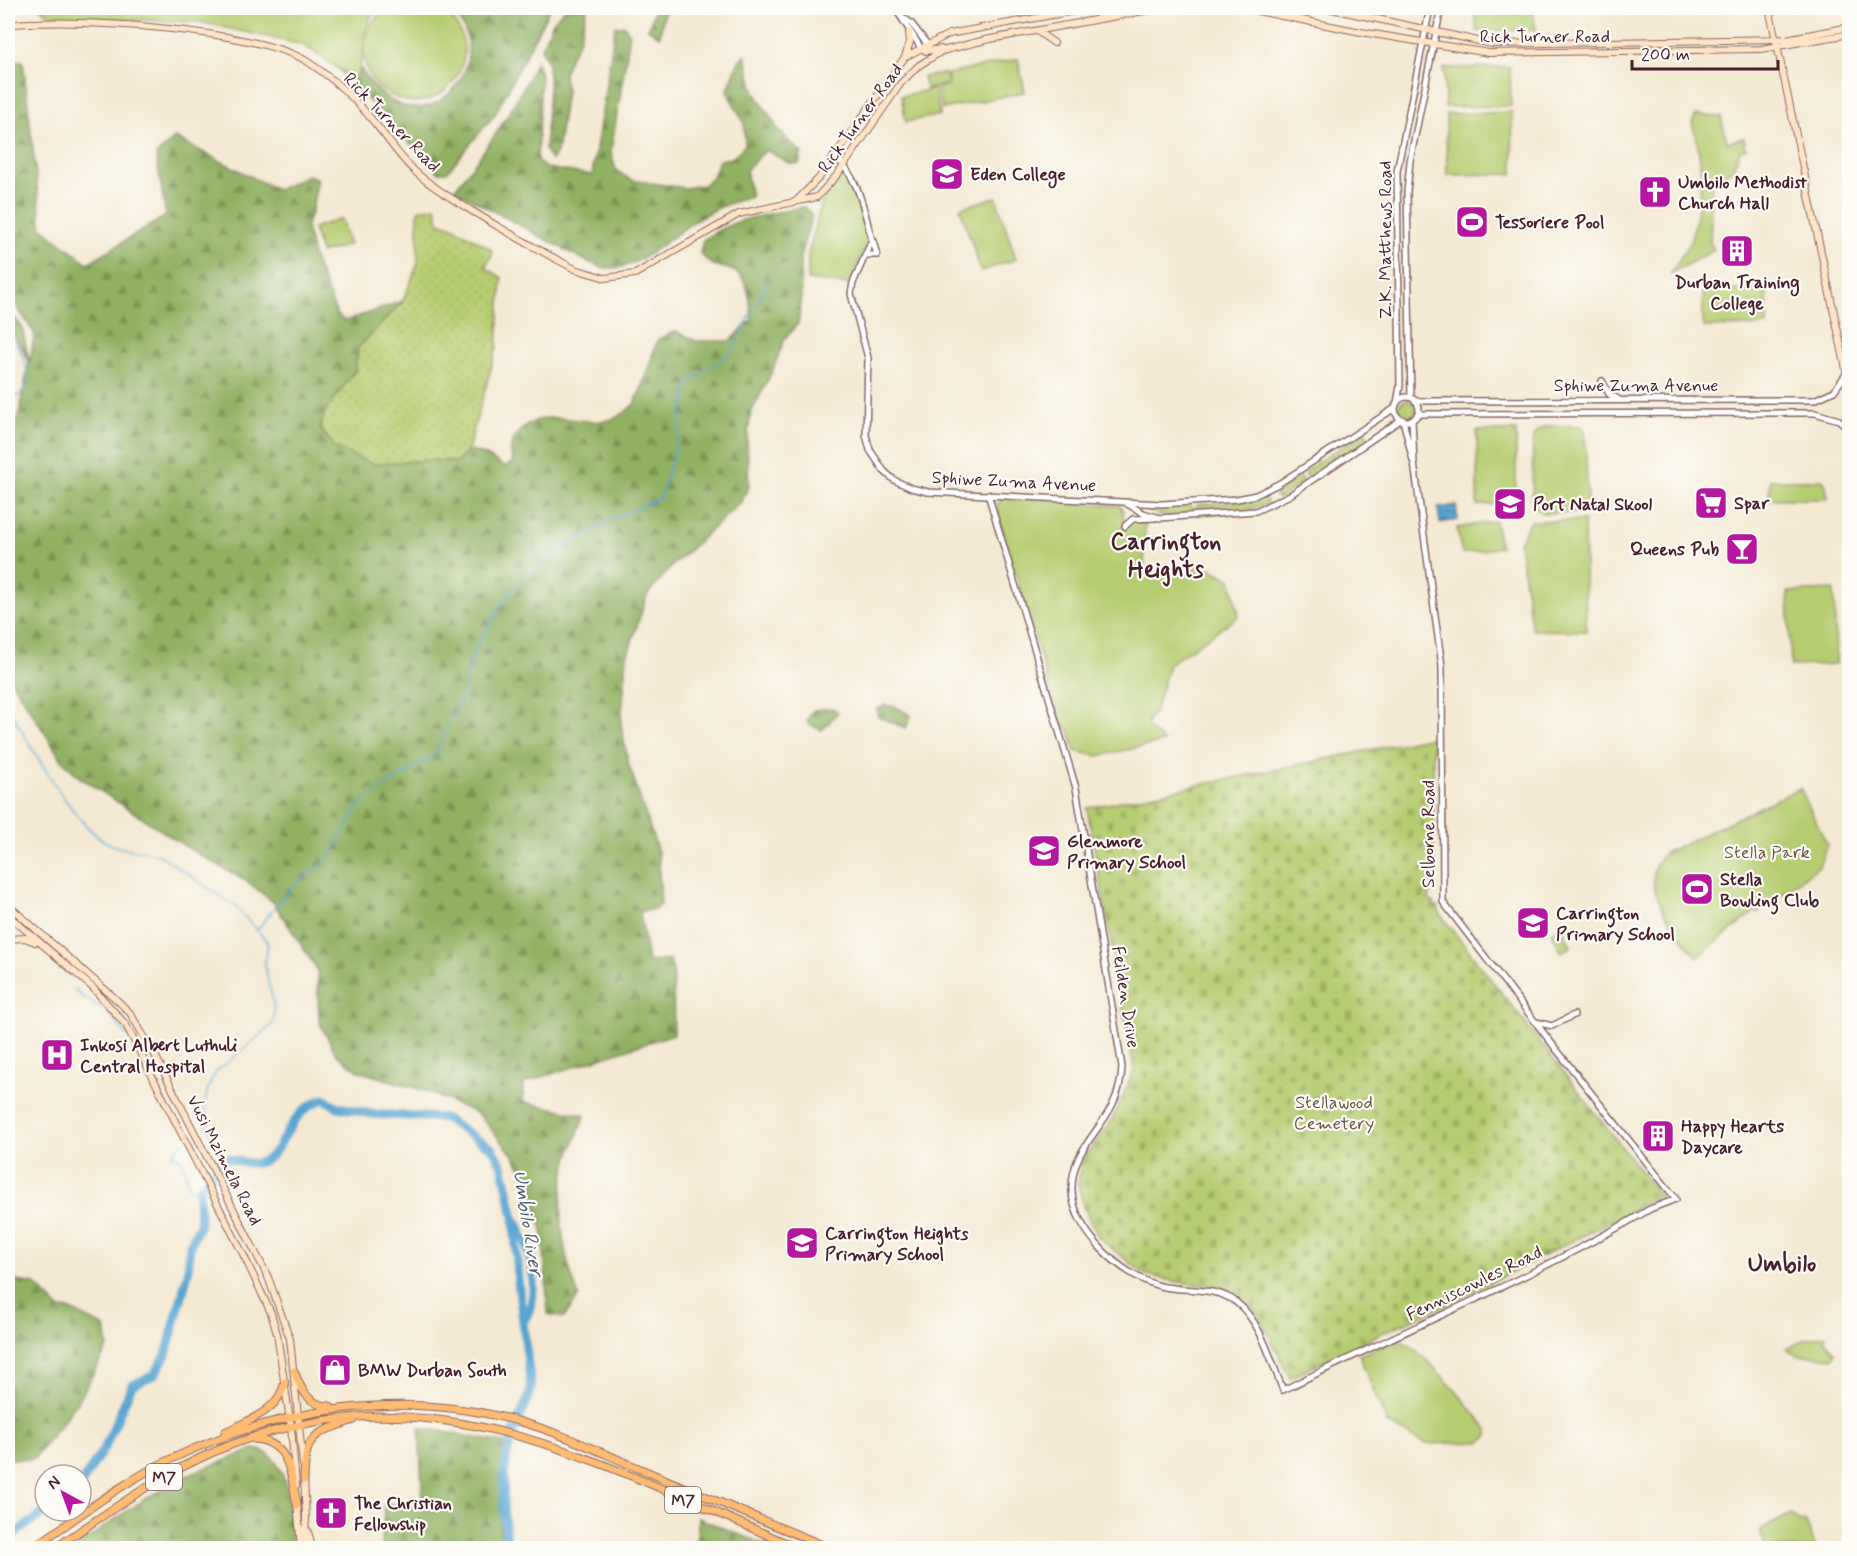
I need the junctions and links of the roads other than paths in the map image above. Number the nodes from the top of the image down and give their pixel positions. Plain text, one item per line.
1 (895, 8) edge
2 (1070, 8) edge
3 (1091, 8) edge
4 (1099, 8) edge
5 (1160, 8) edge
6 (1243, 8) edge
7 (1327, 8) edge
8 (1430, 8) edge
9 (1441, 8) edge
10 (1769, 8) edge
11 (1063, 13) junction
12 (900, 15) junction
13 (1095, 19) junction
14 (8, 25) edge
15 (1850, 27) edge
16 (1425, 30) junction
17 (1037, 31) junction
18 (909, 32) junction
19 (1436, 32) junction
20 (1850, 34) edge
21 (1775, 39) junction
22 (1054, 43) dead end
23 (1422, 43) junction
24 (1433, 44) junction
25 (954, 47) junction
26 (924, 48) junction
27 (1777, 48) junction
28 (905, 57) junction
29 (918, 66) junction
30 (834, 156) junction
31 (844, 164) junction
32 (796, 201) junction
33 (872, 240) junction
34 (866, 255) junction
35 (1846, 374) junction
36 (1602, 381) dead end
37 (1850, 388) edge
38 (1413, 399) junction
39 (1652, 400) junction
40 (1814, 400) junction
41 (1477, 401) junction
42 (1539, 401) junction
43 (1620, 401) junction
44 (1396, 405) junction
45 (1815, 413) junction
46 (1417, 414) junction
47 (1476, 414) junction
48 (1538, 414) junction
49 (1652, 414) junction
50 (1412, 419) junction
51 (1403, 420) junction
52 (1850, 430) edge
53 (1414, 463) junction
54 (1300, 470) junction
55 (1308, 483) junction
56 (988, 494) junction
57 (1125, 502) junction
58 (1192, 502) junction
59 (1194, 516) junction
60 (1160, 518) junction
61 (1125, 526) dead end
62 (8, 905) edge
63 (8, 915) edge
64 (8, 939) edge
65 (39, 943) junction
66 (1574, 1015) dead end
67 (1534, 1022) junction
68 (1676, 1199) joint
69 (294, 1371) junction
70 (285, 1382) junction
71 (1283, 1389) joint
72 (350, 1407) junction
73 (299, 1415) junction
74 (290, 1417) junction
75 (365, 1417) junction
76 (300, 1425) junction
77 (291, 1427) junction
78 (248, 1439) junction
79 (202, 1445) junction
80 (304, 1480) junction
81 (297, 1505) junction
82 (306, 1519) junction
83 (32, 1548) edge
84 (54, 1548) edge
85 (303, 1548) edge
86 (312, 1548) edge
87 (798, 1548) edge
88 (830, 1548) edge

1 - 12 street
2 - 11 main road
3 - 11 main road, Rick Turner Road
3 - 13 main road
4 - 13 main road
5 - 13 main road, Rick Turner Road
6 - 23 main road, Rick Turner Road
7 - 16 main road, Rick Turner Road
8 - 16 street, Z.K. Matthews Road
9 - 19 street, Z.K. Matthews Road
10 - 21 main road
11 - 26 main road, Rick Turner Road
12 - 18 street
12 - 26 street
13 - 17 main road, Rick Turner Road
14 - 32 main road, Rick Turner Road
15 - 21 main road, Rick Turner Road
16 - 19 main road, Rick Turner Road
16 - 23 street, Z.K. Matthews Road
17 - 22 main road
17 - 25 main road, Rick Turner Road
18 - 26 street
18 - 28 main road
19 - 21 main road, Rick Turner Road
19 - 24 street, Z.K. Matthews Road
20 - 27 main road, Rick Turner Road
21 - 27 main road
23 - 24 main road, Rick Turner Road
23 - 44 street, Z.K. Matthews Road
24 - 27 main road, Rick Turner Road
24 - 38 street, Z.K. Matthews Road
25 - 26 main road
25 - 29 main road, Rick Turner Road
26 - 28 main road, Rick Turner Road
26 - 29 main road
27 - 35 main road
28 - 30 main road, Rick Turner Road
29 - 31 main road, Rick Turner Road
30 - 31 street
30 - 32 main road, Rick Turner Road
31 - 32 main road, Rick Turner Road
31 - 33 street
33 - 34 street, Sphiwe Zuma Avenue
33 - 34 street
34 - 56 street, Sphiwe Zuma Avenue
35 - 37 main road
35 - 40 street
36 - 43 street
38 - 41 street, Sphiwe Zuma Avenue
38 - 44 street
38 - 46 street
39 - 40 street, Sphiwe Zuma Avenue
39 - 43 street, Sphiwe Zuma Avenue
39 - 49 street
40 - 45 street
41 - 42 street, Sphiwe Zuma Avenue
41 - 47 street
42 - 43 street, Sphiwe Zuma Avenue
42 - 48 street
44 - 51 street
44 - 54 street, Sphiwe Zuma Avenue
45 - 49 street, Sphiwe Zuma Avenue
45 - 52 street, Sphiwe Zuma Avenue
46 - 47 street, Sphiwe Zuma Avenue
46 - 50 street
47 - 48 street, Sphiwe Zuma Avenue
48 - 49 street, Sphiwe Zuma Avenue
50 - 51 street
50 - 53 street, Selborne Road
51 - 53 street, Selborne Road
51 - 55 street, Sphiwe Zuma Avenue
53 - 67 street, Selborne Road
54 - 55 street
54 - 58 street, Sphiwe Zuma Avenue
55 - 59 street, Sphiwe Zuma Avenue
56 - 57 street, Sphiwe Zuma Avenue
56 - 71 street, Feilden Drive
57 - 58 street, Sphiwe Zuma Avenue
57 - 60 street, Sphiwe Zuma Avenue
58 - 59 street
59 - 60 street, Sphiwe Zuma Avenue
60 - 61 street
62 - 69 main road, Vusi Mzimela Road
63 - 65 main road, Vusi Mzimela Road
64 - 65 main road
65 - 70 main road, Vusi Mzimela Road
66 - 67 street
67 - 68 street, Selborne Road
68 - 71 street, Fenniscowles Road
69 - 72 highway
69 - 73 main road, Vusi Mzimela Road
70 - 74 main road, Vusi Mzimela Road
70 - 79 highway
72 - 73 highway, M7
72 - 88 highway, M7
73 - 74 highway, M7
73 - 76 main road, Vusi Mzimela Road
74 - 77 main road, Vusi Mzimela Road
74 - 79 highway, M7
75 - 76 highway, M7
75 - 80 highway
75 - 87 highway, M7
76 - 77 highway, M7
76 - 80 main road, Vusi Mzimela Road
77 - 78 highway, M7
77 - 81 main road, Vusi Mzimela Road
78 - 81 highway
78 - 84 highway, M7
79 - 83 highway, M7
80 - 82 main road, Vusi Mzimela Road
81 - 85 main road, Vusi Mzimela Road
82 - 85 main road
82 - 86 main road

